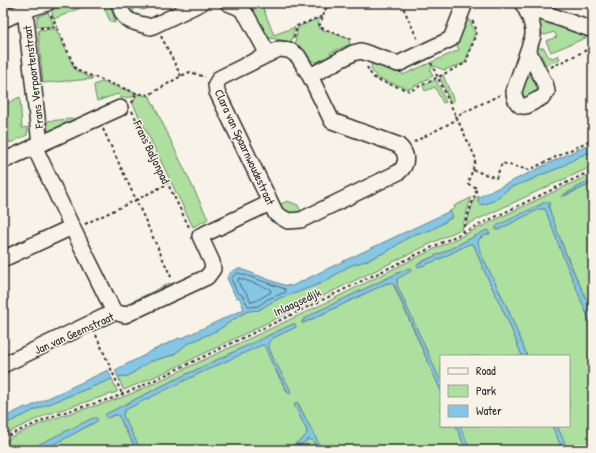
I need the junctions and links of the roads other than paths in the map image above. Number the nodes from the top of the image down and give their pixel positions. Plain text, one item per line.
1 (47, 3) edge
2 (119, 3) edge
3 (201, 3) edge
4 (228, 3) edge
5 (465, 3) edge
6 (523, 4) edge
7 (25, 10) junction
8 (3, 20) edge
9 (593, 30) edge
10 (528, 51) junction
11 (268, 54) junction
12 (310, 76) junction
13 (125, 109) road end
14 (37, 145) junction
15 (3, 161) edge
16 (270, 203) junction
17 (73, 228) junction
18 (3, 259) edge
19 (114, 312) junction
20 (3, 365) edge

1 - 7 street
2 - 3 street
4 - 11 street
5 - 12 street
6 - 9 street
6 - 10 street
7 - 8 street
7 - 14 street, Frans Verpoortenstraat
10 - 10 street
11 - 12 street, Clara van Spaarnwoudestraat
11 - 16 street, Clara van Spaarnwoudestraat
12 - 16 street, Clara van Spaarnwoudestraat
13 - 14 street
14 - 15 street
14 - 17 street
16 - 19 street, Jan van Geemstraat
17 - 18 street
17 - 19 street
19 - 20 street, Jan van Geemstraat

